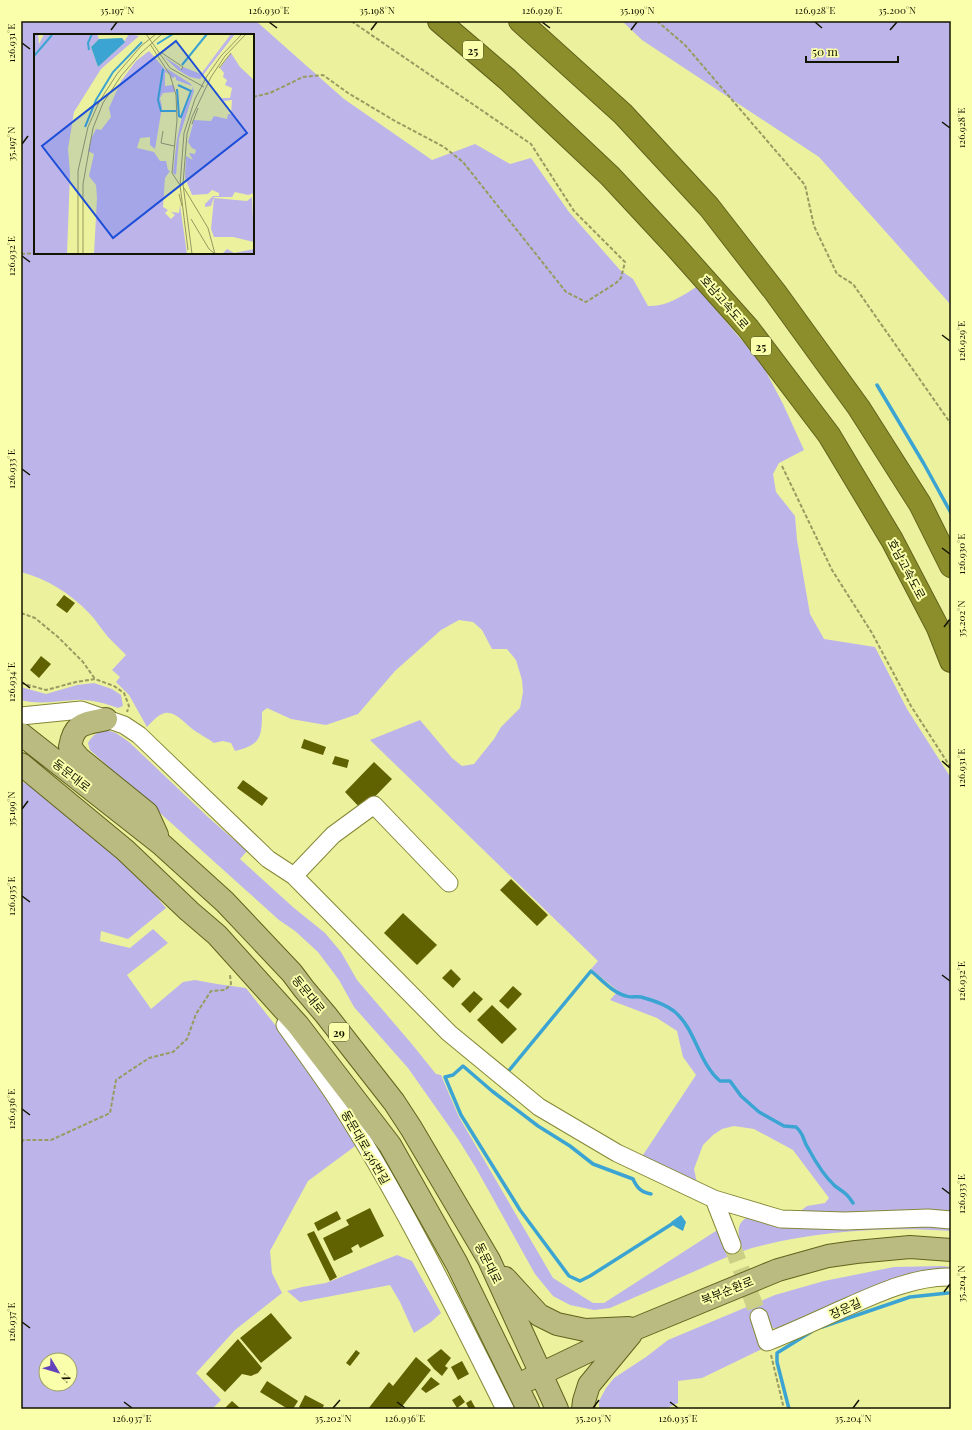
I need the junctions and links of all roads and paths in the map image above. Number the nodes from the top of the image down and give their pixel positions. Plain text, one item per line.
1 (351, 21) edge
2 (439, 21) edge
3 (520, 21) edge
4 (657, 21) edge
5 (254, 97) edge
6 (34, 253) edge
7 (21, 254) edge
8 (951, 424) edge
9 (782, 466) dead end
10 (951, 566) edge
11 (21, 613) edge
12 (951, 661) edge
13 (95, 680) junction
14 (21, 683) edge
15 (21, 709) edge
16 (39, 714) junction
17 (21, 716) edge
18 (115, 722) junction
19 (21, 734) edge
20 (951, 768) edge
21 (25, 769) edge
22 (161, 844) junction
23 (294, 876) junction
24 (449, 883) dead end
25 (189, 911) junction
26 (229, 963) junction
27 (21, 1142) edge
28 (714, 1199) junction
29 (951, 1220) edge
30 (732, 1245) tunnel mouth
31 (951, 1250) edge
32 (489, 1260) junction
33 (951, 1277) edge
34 (759, 1317) tunnel mouth
35 (637, 1328) junction
36 (767, 1342) junction
37 (542, 1373) junction
38 (517, 1386) junction
39 (505, 1409) edge
40 (528, 1409) edge
41 (557, 1409) edge
42 (584, 1409) edge
43 (784, 1409) edge

1 - 5 path
2 - 12 highway, 호남고속도로 / 25
3 - 10 highway
4 - 8 path
6 - 7 path
9 - 20 path
11 - 13 path
13 - 14 path
13 - 18 path
15 - 16 street
16 - 17 street
16 - 18 street
18 - 22 main road
18 - 23 street
19 - 22 main road, 동문대로 / 29
21 - 25 main road, 동문대로 / 29
22 - 32 main road, 동문대로 / 29
23 - 24 street
23 - 28 street
25 - 26 street, 동문대로456번길
25 - 38 main road, 동문대로 / 29
26 - 27 path
26 - 39 street, 동문대로456번길
28 - 29 street
28 - 30 street
31 - 35 main road, 북부순환로
32 - 35 main road
32 - 37 main road, 동문대로 / 29
33 - 36 street, 장운길
34 - 36 street
35 - 37 main road, 북부순환로
35 - 42 main road
36 - 43 path
37 - 38 main road, 북부순환로
37 - 41 main road, 동문대로 / 29
38 - 40 main road, 동문대로 / 29

